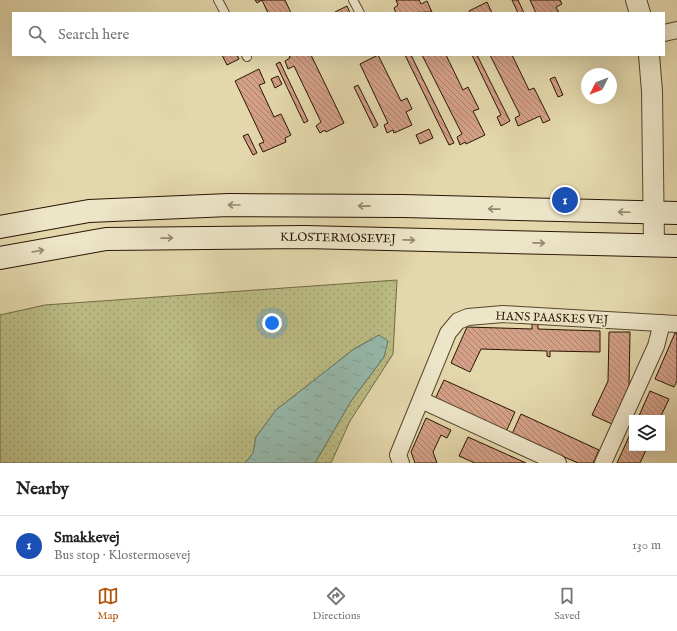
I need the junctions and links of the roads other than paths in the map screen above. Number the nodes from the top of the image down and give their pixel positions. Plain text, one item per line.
1 (218, 0) edge
2 (353, 0) edge
3 (636, 0) edge
4 (224, 12) edge
5 (359, 12) edge
6 (640, 12) edge
7 (677, 30) edge
8 (665, 33) edge
9 (649, 56) edge
10 (653, 213) junction
11 (677, 214) edge
12 (0, 226) edge
13 (654, 246) junction
14 (677, 246) edge
15 (0, 258) edge
16 (669, 323) edge
17 (422, 400) junction
18 (401, 463) edge
19 (558, 463) edge
20 (603, 463) edge

1 - 4 lane
2 - 5 lane
3 - 6 street
7 - 8 street
9 - 10 street
10 - 11 main road
10 -> 12 main road
10 - 13 street
13 - 14 main road, KLOSTERMOSEVEJ
15 -> 13 main road, KLOSTERMOSEVEJ
16 - 17 street, HANS PAASKES VEJ
16 - 20 street, HANS PAASKES VEJ
17 - 18 street, HANS PAASKES VEJ
17 - 19 street

